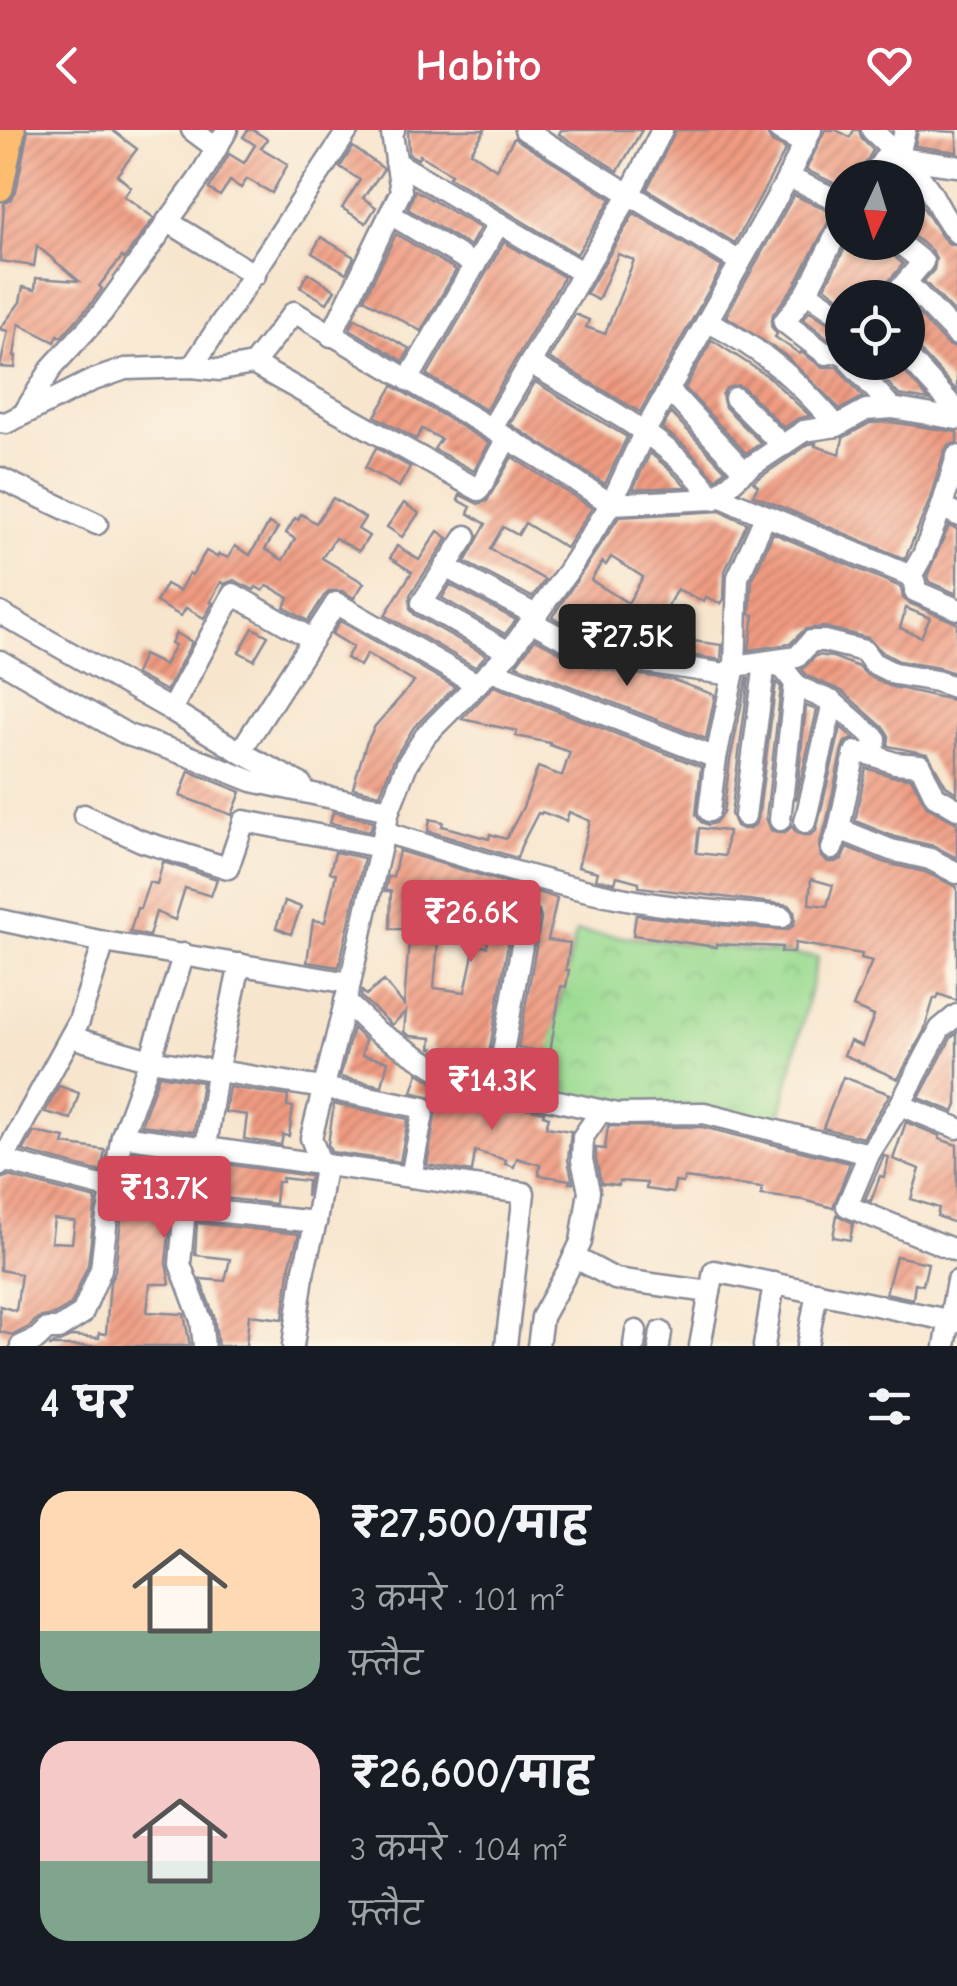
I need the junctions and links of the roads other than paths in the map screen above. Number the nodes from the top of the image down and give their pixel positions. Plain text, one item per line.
1 (12, 130) edge
2 (192, 130) edge
3 (348, 130) edge
4 (394, 130) edge
5 (662, 130) edge
6 (778, 130) edge
7 (872, 130) edge
8 (905, 130) edge
9 (536, 132) edge
10 (808, 137) edge
11 (222, 139) edge
12 (898, 155) junction
13 (892, 160) edge
14 (396, 162) junction
15 (957, 166) edge
16 (1, 175) edge
17 (788, 177) junction
18 (630, 194) junction
19 (825, 194) edge
20 (390, 214) junction
21 (950, 218) edge
22 (167, 221) junction
23 (499, 223) junction
24 (957, 233) edge
25 (825, 257) edge
26 (920, 260) edge
27 (740, 262) junction
28 (474, 265) junction
29 (583, 273) junction
30 (254, 275) junction
31 (908, 280) edge
32 (807, 292) junction
33 (825, 304) edge
34 (925, 310) edge
35 (707, 321) junction
36 (957, 335) edge
37 (331, 336) junction
38 (825, 353) edge
39 (253, 364) junction
40 (530, 364) junction
41 (192, 367) junction
42 (925, 378) edge
43 (408, 380) junction
44 (866, 380) edge
45 (668, 389) junction
46 (735, 398) dead end
47 (892, 408) junction
48 (24, 413) junction
49 (957, 415) edge
50 (0, 422) edge
51 (837, 426) junction
52 (644, 433) junction
53 (499, 434) junction
54 (783, 446) junction
55 (957, 456) edge
56 (744, 471) junction
57 (0, 478) edge
58 (716, 497) junction
59 (611, 504) junction
60 (950, 510) edge
61 (765, 517) junction
62 (97, 524) dead end
63 (466, 536) dead end
64 (444, 567) junction
65 (911, 576) junction
66 (957, 608) edge
67 (0, 614) edge
68 (534, 619) junction
69 (312, 639) junction
70 (509, 652) junction
71 (0, 661) edge
72 (765, 662) junction
73 (735, 666) junction
74 (484, 677) junction
75 (795, 683) junction
76 (957, 688) edge
77 (833, 702) junction
78 (171, 710) junction
79 (240, 752) junction
80 (872, 755) junction
81 (716, 758) junction
82 (330, 799) junction
83 (957, 808) edge
84 (388, 810) junction
85 (709, 810) dead end
86 (84, 815) dead end
87 (745, 816) dead end
88 (780, 820) dead end
89 (805, 822) dead end
90 (383, 840) junction
91 (957, 873) edge
92 (527, 916) dead end
93 (782, 917) dead end
94 (0, 920) edge
95 (104, 942) junction
96 (184, 954) junction
97 (240, 964) junction
98 (347, 992) junction
99 (957, 1015) edge
100 (71, 1037) junction
101 (150, 1060) junction
102 (217, 1072) junction
103 (497, 1086) junction
104 (324, 1088) junction
105 (900, 1105) junction
106 (601, 1111) junction
107 (957, 1128) edge
108 (122, 1136) junction
109 (206, 1147) junction
110 (869, 1154) junction
111 (1, 1163) edge
112 (321, 1164) junction
113 (411, 1177) junction
114 (112, 1189) junction
115 (316, 1222) junction
116 (957, 1251) edge
117 (574, 1257) junction
118 (957, 1281) edge
119 (774, 1283) junction
120 (710, 1292) junction
121 (817, 1292) junction
122 (953, 1322) edge
123 (21, 1346) edge
124 (204, 1346) edge
125 (292, 1346) edge
126 (506, 1346) edge
127 (538, 1346) edge
128 (700, 1346) edge
129 (764, 1346) edge
130 (807, 1346) edge
131 (945, 1346) edge

1 - 16 main road
2 - 11 street
3 - 30 street
4 - 14 street
5 - 18 street
6 - 10 street
7 - 12 street
8 - 12 street
9 - 18 street
10 - 17 street
11 - 22 street
12 - 13 street
12 - 15 street
12 - 21 street
14 - 20 street
14 - 23 street
17 - 19 street
17 - 27 street
18 - 27 street
18 - 29 street
20 - 28 street
20 - 37 street
21 - 24 street
22 - 30 street
22 - 48 street
23 - 28 street
23 - 29 street
25 - 32 street
26 - 31 street
27 - 35 street
28 - 43 street
29 - 40 street
30 - 41 street
32 - 33 street
32 - 38 street
34 - 36 street
35 - 45 street
35 - 51 street
37 - 39 street
37 - 43 street
39 - 41 street
39 - 53 street
40 - 52 street
40 - 53 street
41 - 48 street
42 - 49 street
43 - 53 street
44 - 47 street
45 - 52 street
45 - 56 street
46 - 54 street
47 - 49 street
47 - 51 street
48 - 50 street
51 - 54 street
52 - 58 street
52 - 59 street
53 - 59 street
54 - 56 street
55 - 60 street
56 - 58 street
57 - 62 street
58 - 59 street
58 - 61 street
59 - 68 street
60 - 65 street
61 - 65 street
61 - 73 street
63 - 64 street
64 - 68 street
64 - 70 street
65 - 66 street
67 - 78 street
68 - 70 street
68 - 73 street
69 - 74 street
69 - 78 street
69 - 79 street
70 - 74 street
71 - 82 street
72 - 73 street
72 - 75 street
72 - 76 street
72 - 87 street
73 - 81 street
74 - 81 street
74 - 84 street
75 - 77 street
75 - 88 street
77 - 80 street
77 - 89 street
78 - 79 street
79 - 82 street
80 - 83 street
80 - 91 street
81 - 85 street
82 - 84 street
84 - 90 street
86 - 90 street
90 - 93 street
90 - 98 street
92 - 103 street
94 - 95 street
95 - 96 street
95 - 100 street
96 - 97 street
96 - 101 street
97 - 98 street
97 - 102 street
98 - 103 street
98 - 104 street
99 - 105 street
100 - 101 street
100 - 111 street
101 - 102 street
101 - 108 street
102 - 104 street
102 - 109 street
103 - 106 street
104 - 112 street
104 - 113 street
105 - 107 street
105 - 110 street
106 - 110 street
106 - 117 street
108 - 109 street
108 - 114 street
109 - 112 street
110 - 116 street
111 - 114 street
112 - 113 street
112 - 115 street
113 - 126 street
114 - 123 street
115 - 124 street
115 - 125 street
117 - 120 street
117 - 127 street
118 - 122 street
119 - 120 street
119 - 121 street
119 - 129 street
120 - 128 street
121 - 122 street
121 - 130 street
122 - 131 street

